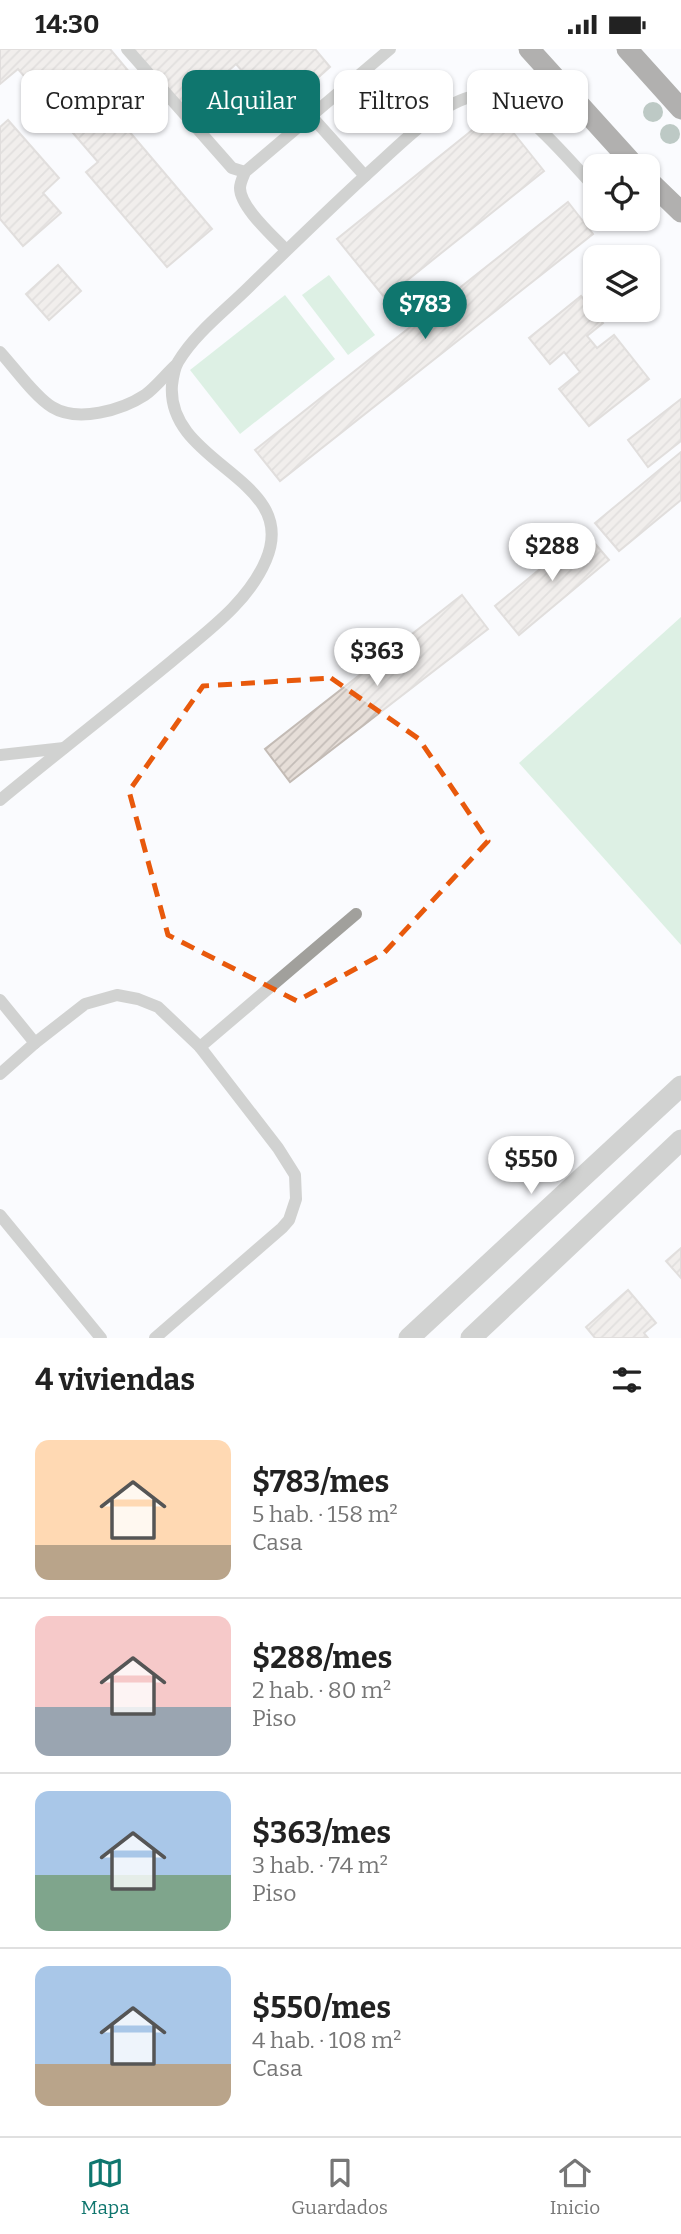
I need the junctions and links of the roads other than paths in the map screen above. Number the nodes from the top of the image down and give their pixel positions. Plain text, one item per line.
1 (127, 49) edge
2 (390, 49) edge
3 (529, 49) edge
4 (627, 49) edge
5 (681, 109) edge
6 (320, 110) edge
7 (320, 126) edge
8 (293, 133) edge
9 (624, 154) edge
10 (245, 172) junction
11 (365, 176) junction
12 (583, 176) edge
13 (660, 192) edge
14 (681, 212) edge
15 (286, 250) junction
16 (0, 352) edge
17 (176, 364) junction
18 (64, 748) junction
19 (0, 755) edge
20 (0, 800) edge
21 (356, 914) dead end
22 (0, 1000) edge
23 (35, 1043) junction
24 (200, 1047) junction
25 (0, 1074) edge
26 (681, 1086) edge
27 (681, 1140) edge
28 (0, 1215) edge
29 (101, 1338) edge
30 (155, 1338) edge
31 (409, 1338) edge
32 (471, 1338) edge

1 - 10 lane
2 - 6 lane
3 - 9 main road
4 - 5 main road
7 - 11 lane
8 - 10 lane
10 - 15 lane
11 - 12 lane
11 - 15 lane
13 - 14 main road
15 - 17 lane
16 - 17 lane
17 - 18 lane
18 - 19 lane
18 - 20 lane
21 - 24 lane
22 - 23 lane
23 - 24 lane
23 - 25 lane
24 - 30 lane
26 - 31 street
27 - 32 street
28 - 29 lane

